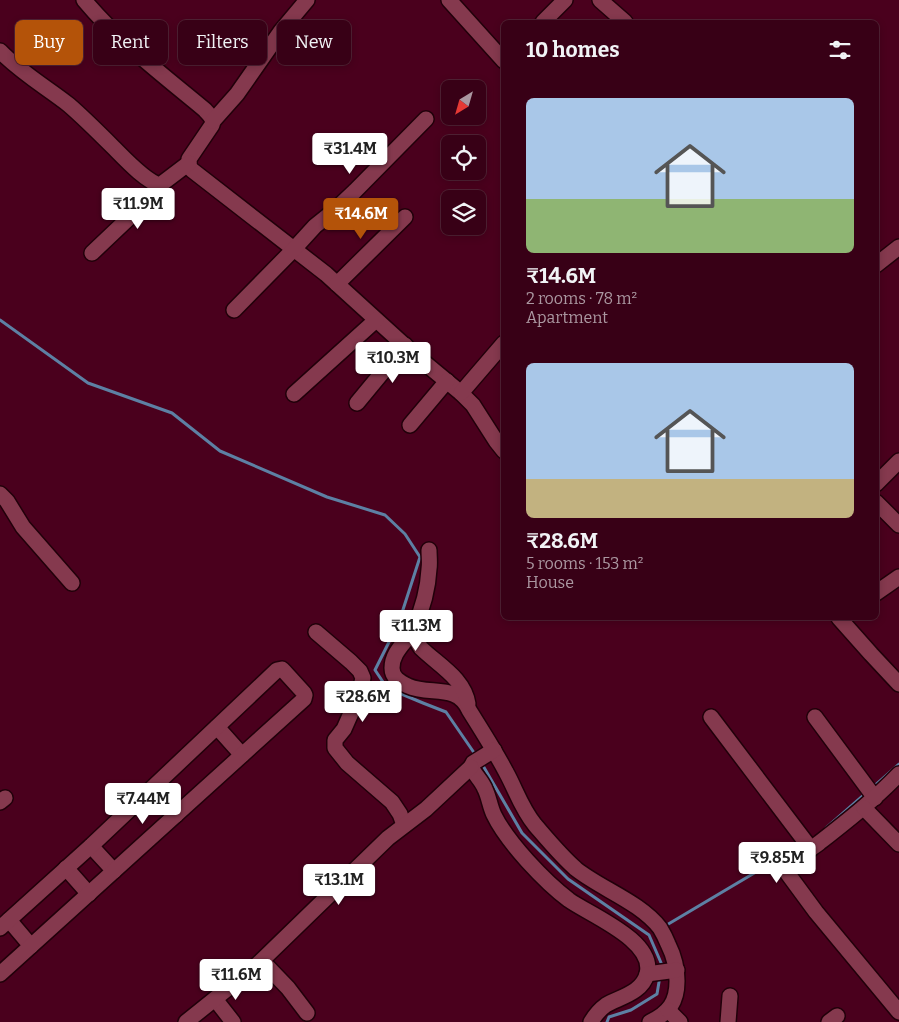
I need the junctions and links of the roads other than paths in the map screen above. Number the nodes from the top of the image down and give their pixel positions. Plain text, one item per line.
1 (84, 0) edge
2 (307, 0) edge
3 (449, 0) edge
4 (565, 0) edge
5 (600, 0) edge
6 (545, 20) edge
7 (623, 20) edge
8 (2, 58) edge
9 (501, 58) edge
10 (426, 119) dead end
11 (213, 121) junction
12 (189, 163) junction
13 (160, 185) junction
14 (405, 217) dead end
15 (899, 247) edge
16 (294, 249) junction
17 (92, 253) dead end
18 (879, 263) edge
19 (337, 284) junction
20 (234, 310) dead end
21 (376, 320) junction
22 (405, 345) junction
23 (501, 346) edge
24 (447, 381) junction
25 (461, 393) junction
26 (294, 394) dead end
27 (357, 403) dead end
28 (410, 425) dead end
29 (501, 447) edge
30 (899, 461) edge
31 (879, 481) edge
32 (0, 494) edge
33 (879, 505) edge
34 (899, 525) edge
35 (429, 550) dead end
36 (72, 583) dead end
37 (896, 584) edge
38 (879, 592) edge
39 (842, 620) edge
40 (413, 630) junction
41 (316, 632) dead end
42 (896, 676) edge
43 (469, 710) junction
44 (711, 717) dead end
45 (815, 717) dead end
46 (217, 726) junction
47 (492, 751) junction
48 (242, 755) junction
49 (472, 765) junction
50 (899, 774) edge
51 (152, 788) junction
52 (870, 803) junction
53 (176, 815) junction
54 (404, 825) junction
55 (899, 844) edge
56 (90, 846) junction
57 (811, 849) junction
58 (66, 868) junction
59 (114, 871) junction
60 (89, 894) junction
61 (4, 924) edge
62 (31, 946) junction
63 (262, 961) junction
64 (675, 970) junction
65 (0, 974) edge
66 (650, 974) junction
67 (730, 996) dead end
68 (215, 999) junction
69 (668, 1010) junction
70 (899, 1012) edge
71 (307, 1013) dead end
72 (186, 1022) edge
73 (233, 1022) edge
74 (591, 1022) edge
75 (650, 1022) edge
76 (680, 1022) edge
77 (728, 1022) edge

1 - 11 street
2 - 11 street
3 - 9 street
4 - 6 street
5 - 7 street
8 - 13 street
10 - 16 street
11 - 12 street
12 - 13 street
12 - 16 street
13 - 17 street
14 - 19 street
15 - 18 street
16 - 19 street
16 - 20 street
19 - 21 street
21 - 22 street
21 - 26 street
22 - 24 street
22 - 27 street
23 - 25 street
24 - 25 street
24 - 28 street
25 - 29 street
30 - 31 street
32 - 36 street
33 - 34 street
35 - 40 street
37 - 38 street
39 - 42 street
40 - 43 street
40 - 43 street
41 - 54 street
43 - 47 street
44 - 57 street
45 - 52 street
46 - 48 street
46 - 48 street
46 - 51 street
47 - 49 street
47 - 64 street
48 - 53 street
49 - 54 street
49 - 66 street
50 - 52 street
51 - 53 street
51 - 56 street
52 - 55 street
52 - 57 street
53 - 59 street
54 - 63 street
56 - 58 street
56 - 59 street
57 - 70 street
58 - 60 street
58 - 61 street
59 - 60 street
60 - 62 street
61 - 62 street
62 - 65 street
63 - 68 street
63 - 71 street
64 - 66 street
64 - 69 street
66 - 74 street
67 - 77 street
68 - 72 street
68 - 73 street
69 - 75 street
69 - 76 street

